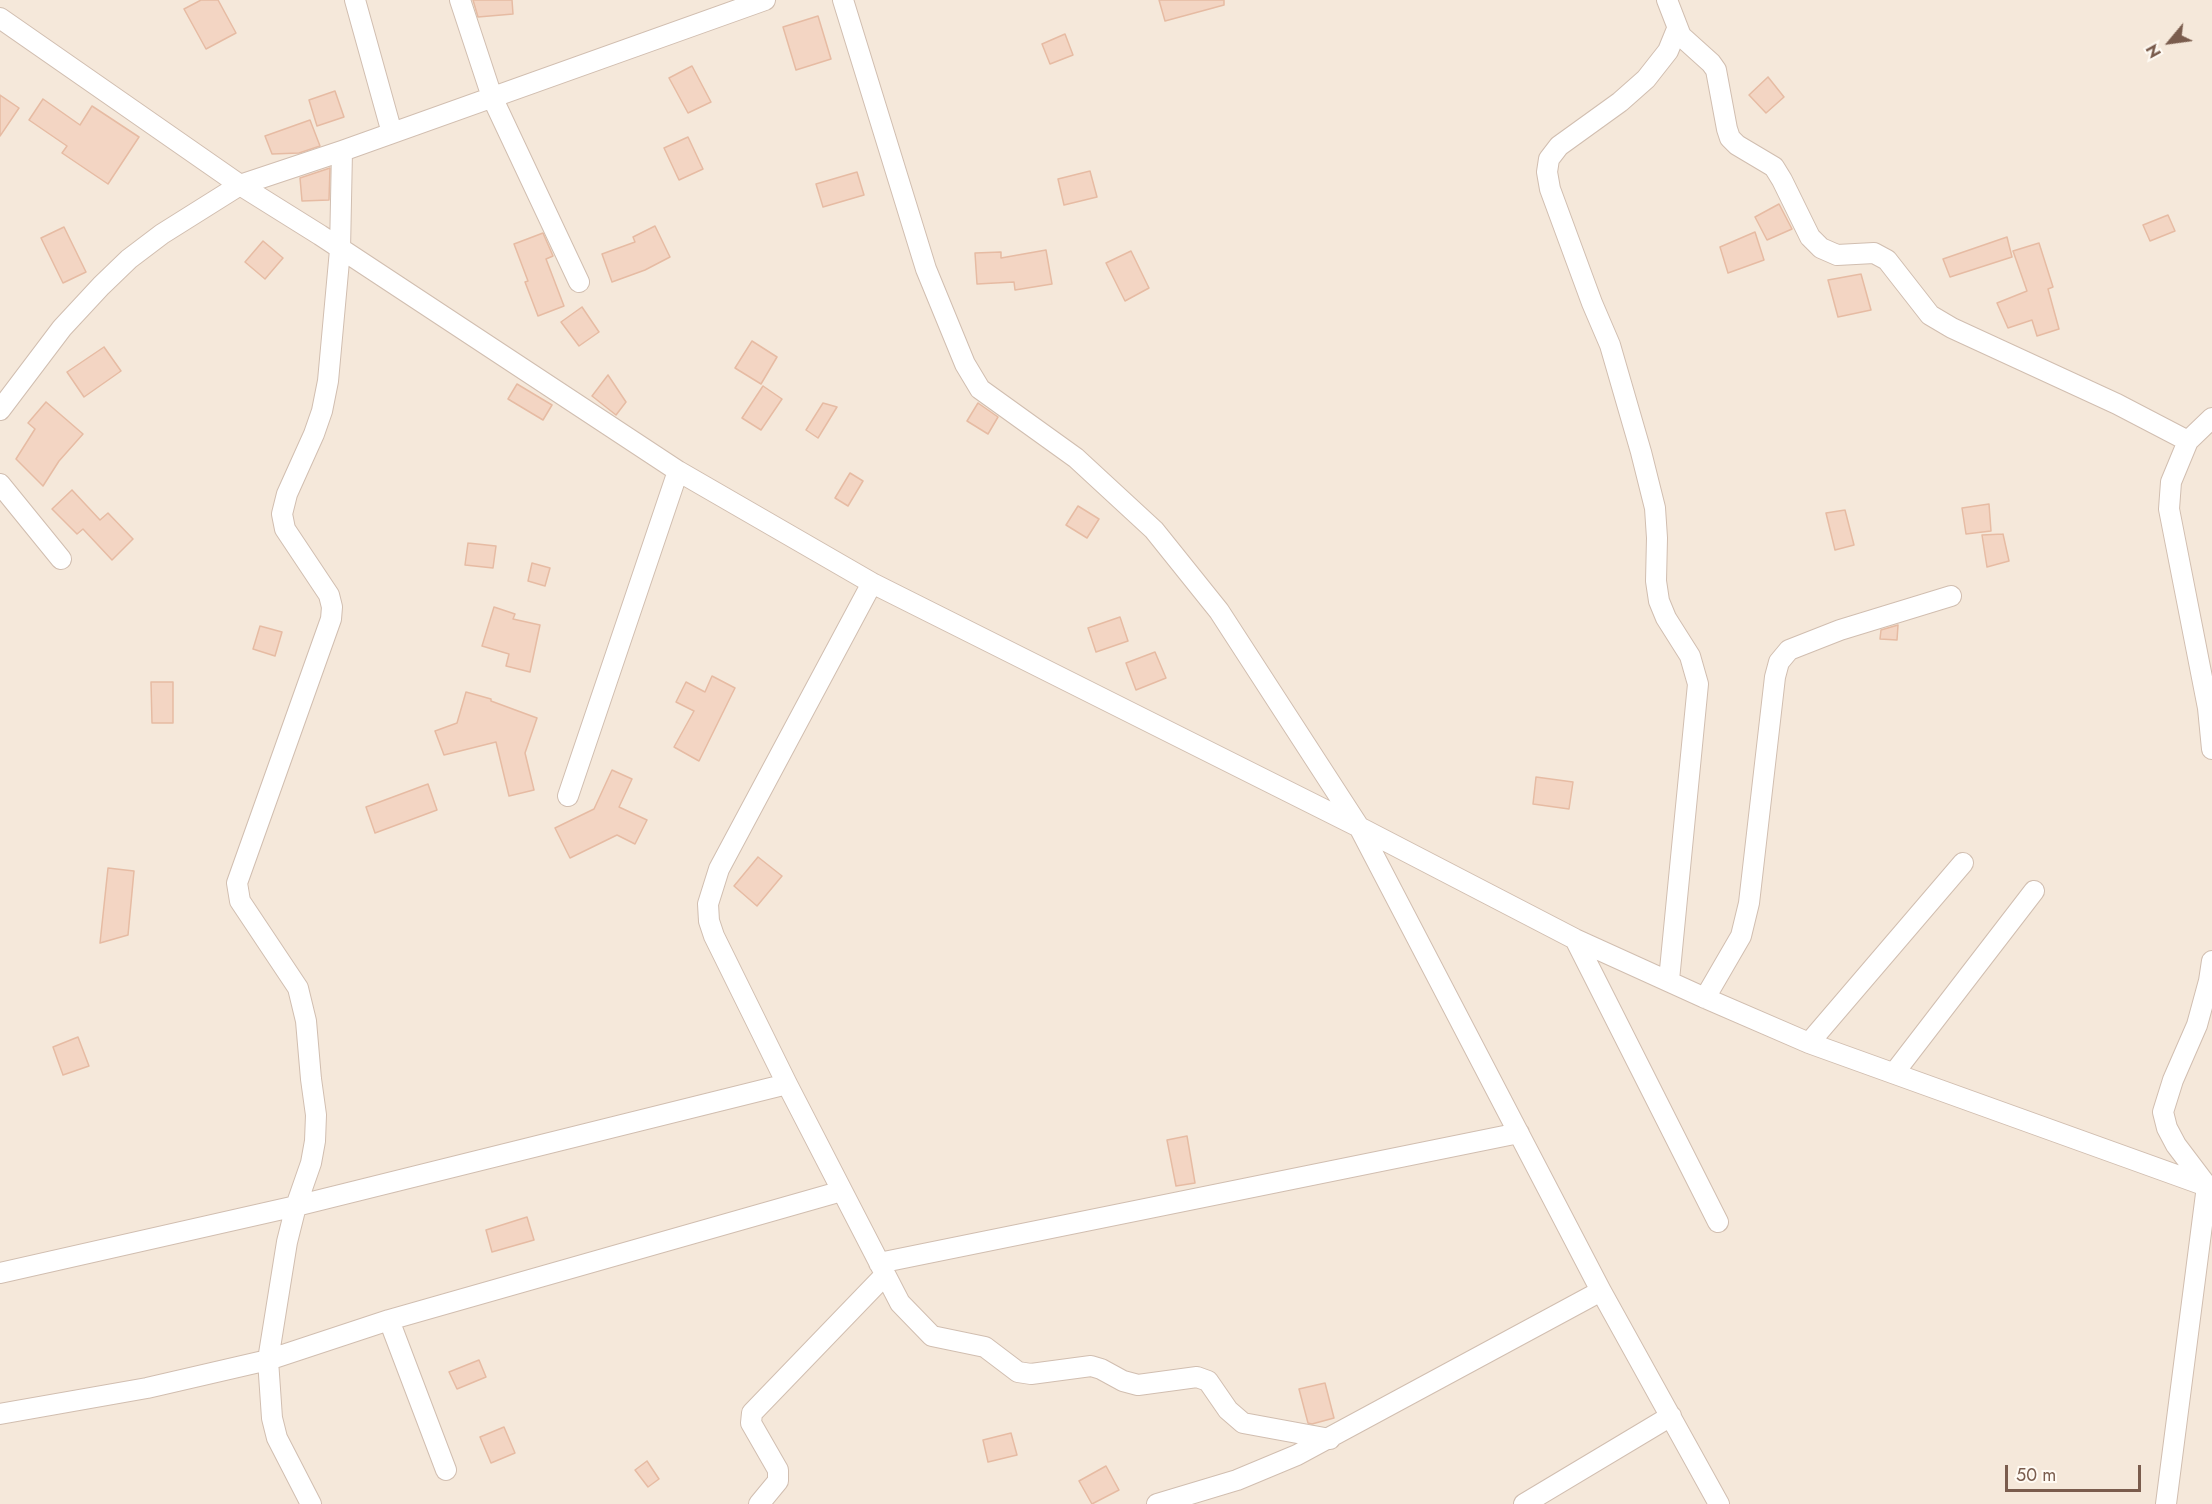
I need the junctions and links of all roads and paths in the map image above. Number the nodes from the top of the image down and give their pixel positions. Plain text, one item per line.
1 (355, 0) edge
2 (460, 0) edge
3 (765, 0) edge
4 (843, 0) edge
5 (1667, 0) edge
6 (0, 18) edge
7 (1677, 29) junction
8 (492, 97) junction
9 (392, 133) junction
10 (342, 151) junction
11 (240, 185) junction
12 (340, 250) junction
13 (579, 282) dead end
14 (0, 410) edge
15 (2212, 418) edge
16 (2188, 441) junction
17 (678, 471) junction
18 (0, 484) edge
19 (61, 559) dead end
20 (872, 583) junction
21 (1951, 596) dead end
22 (2212, 749) edge
23 (568, 796) dead end
24 (1359, 827) junction
25 (1963, 863) dead end
26 (2034, 891) dead end
27 (1575, 939) junction
28 (2212, 962) edge
29 (1669, 981) junction
30 (1705, 998) junction
31 (1809, 1043) junction
32 (1894, 1072) junction
33 (787, 1084) junction
34 (1519, 1133) junction
35 (2210, 1187) edge
36 (842, 1191) junction
37 (296, 1206) junction
38 (1718, 1222) dead end
39 (882, 1269) junction
40 (0, 1273) edge
41 (1601, 1291) junction
42 (389, 1320) junction
43 (268, 1359) junction
44 (0, 1414) edge
45 (1671, 1416) junction
46 (1330, 1439) junction
47 (446, 1470) dead end
48 (311, 1504) edge
49 (759, 1504) edge
50 (1157, 1504) edge
51 (1524, 1504) edge
52 (1719, 1504) edge
53 (2166, 1504) edge

1 - 9 street
2 - 8 street
3 - 8 street
4 - 24 street
5 - 7 street
6 - 11 street
7 - 16 street
7 - 29 street
8 - 9 street
8 - 13 street
9 - 10 street
10 - 11 street
10 - 12 street
11 - 12 street
11 - 14 street
12 - 17 street
12 - 37 street
15 - 16 street
16 - 22 street
17 - 20 street
17 - 23 street
18 - 19 street
20 - 24 street
20 - 33 street
21 - 30 street
24 - 27 street
24 - 34 street
25 - 31 street
26 - 32 street
27 - 29 street
27 - 38 street
28 - 35 street
29 - 30 street
30 - 31 street
31 - 32 street
32 - 35 street
33 - 36 street
33 - 37 street
34 - 39 street
34 - 41 street
35 - 53 street
36 - 39 street
36 - 42 street
37 - 40 street
37 - 43 street
39 - 46 street
39 - 49 street
41 - 45 street
41 - 46 street
42 - 43 street
42 - 47 street
43 - 44 street
43 - 48 street
45 - 51 street
45 - 52 street
46 - 50 street

